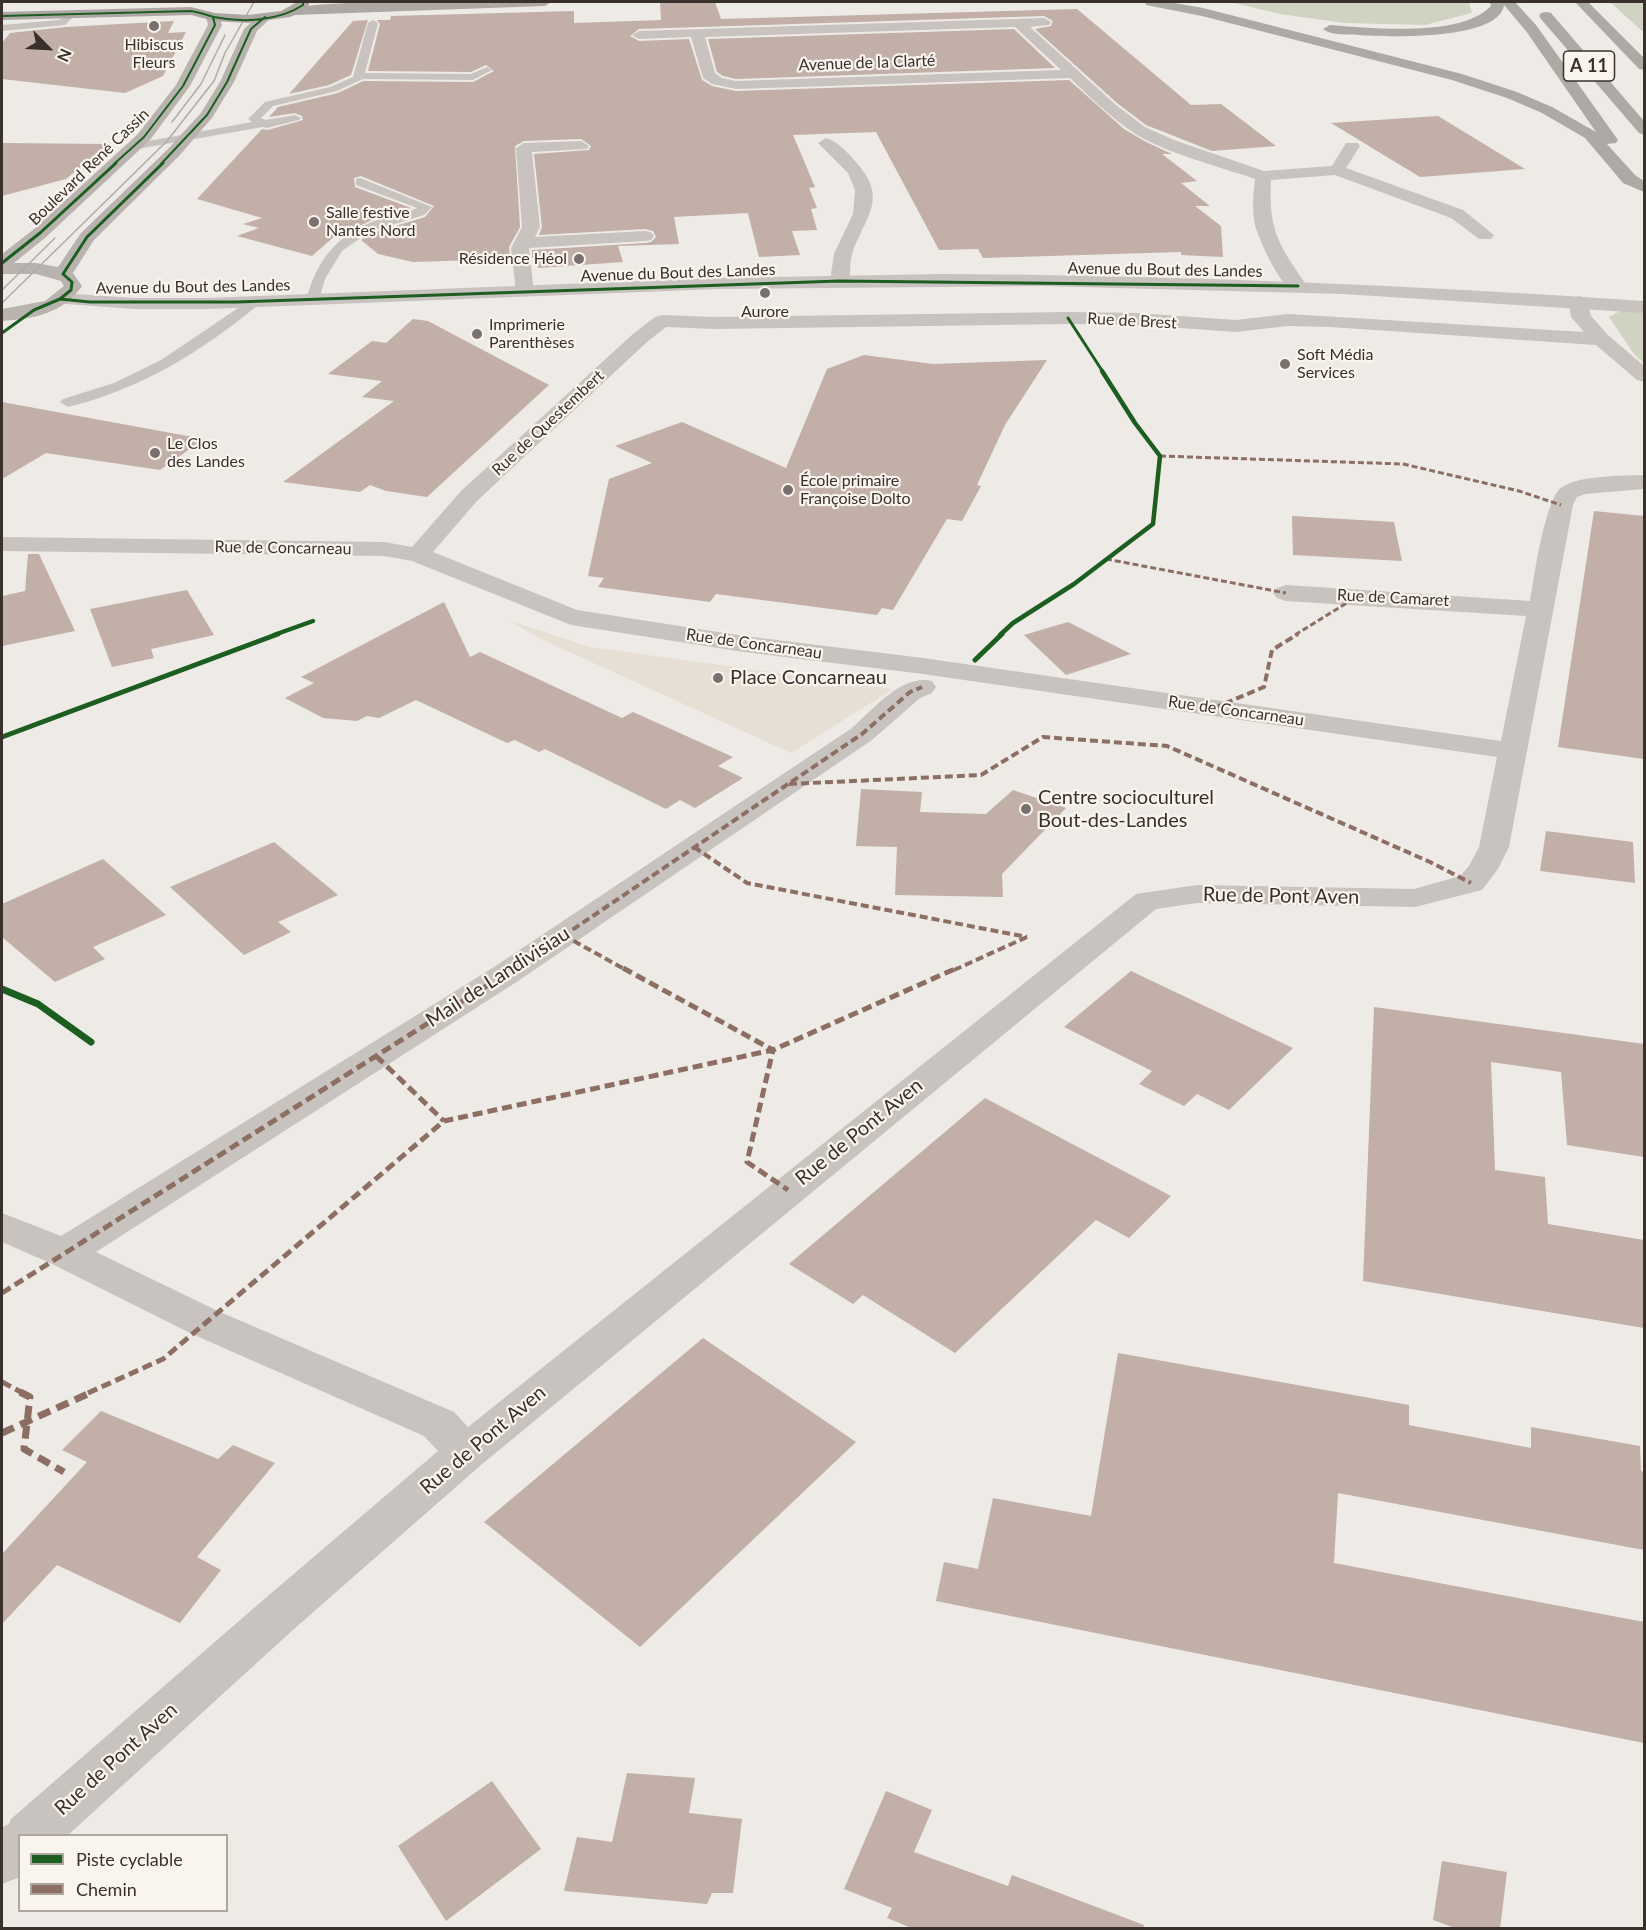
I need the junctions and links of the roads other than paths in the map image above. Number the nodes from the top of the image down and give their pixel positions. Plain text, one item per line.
1 (546, 2) edge
2 (1151, 2) edge
3 (1196, 2) edge
4 (1496, 2) edge
5 (1508, 2) edge
6 (1533, 2) edge
7 (1581, 2) edge
8 (299, 6) edge
9 (207, 9) edge
10 (2, 11) edge
11 (70, 15) junction
12 (2, 16) edge
13 (266, 17) junction
14 (1044, 22) dead end
15 (373, 23) dead end
16 (1018, 23) junction
17 (2, 28) edge
18 (697, 33) junction
19 (639, 34) dead end
20 (1644, 66) edge
21 (487, 70) dead end
22 (1073, 74) junction
23 (358, 76) junction
24 (295, 118) dead end
25 (267, 125) junction
26 (1644, 130) edge
27 (187, 137) junction
28 (826, 143) dead end
29 (581, 146) dead end
30 (1352, 146) dead end
31 (132, 147) junction
32 (1337, 170) junction
33 (1263, 176) junction
34 (360, 182) dead end
35 (1644, 187) edge
36 (1485, 235) dead end
37 (645, 236) dead end
38 (522, 243) junction
39 (2, 263) edge
40 (2, 269) edge
41 (63, 274) junction
42 (839, 281) junction
43 (1298, 286) junction
44 (661, 287) junction
45 (525, 292) junction
46 (60, 299) junction
47 (313, 300) junction
48 (253, 302) junction
49 (1579, 302) junction
50 (1644, 307) edge
51 (34, 310) junction
52 (2, 315) edge
53 (662, 321) junction
54 (2, 333) edge
55 (1601, 339) junction
56 (1644, 376) edge
57 (68, 402) dead end
58 (1644, 482) edge
59 (2, 544) edge
60 (417, 555) junction
61 (1287, 593) dead end
62 (1541, 610) junction
63 (922, 687) dead end
64 (1514, 750) junction
65 (2, 1227) edge
66 (64, 1253) junction
67 (466, 1453) junction
68 (31, 1834) edge
69 (18, 1846) edge
70 (2, 1859) edge

1 - 8 highway
2 - 35 highway
3 - 4 highway
5 - 35 highway
6 - 26 highway, A 11
7 - 20 highway
8 - 13 main road
9 - 10 main road
9 - 11 main road
9 - 13 main road
9 - 31 main road, Boulevard René Cassin
11 - 12 main road
11 - 17 lane
13 - 27 main road
14 - 16 street, Avenue de la Clarté
15 - 23 lane
16 - 18 street, Avenue de la Clarté
16 - 22 street
18 - 19 street, Avenue de la Clarté
18 - 22 street, Avenue de la Clarté
21 - 23 lane
22 - 33 street
23 - 25 lane
24 - 25 lane
25 - 27 lane
27 - 31 lane
27 - 41 main road
28 - 42 street
29 - 38 street
30 - 32 street
31 - 39 main road, Boulevard René Cassin
32 - 33 street
32 - 36 street
33 - 43 street
34 - 47 lane
37 - 38 street
38 - 45 street
40 - 41 main road
41 - 46 main road
42 - 43 street, Avenue du Bout des Landes
42 - 44 street, Avenue du Bout des Landes
43 - 49 street, Avenue du Bout des Landes
44 - 45 street, Avenue du Bout des Landes
44 - 53 street
45 - 47 street, Avenue du Bout des Landes
46 - 48 street, Avenue du Bout des Landes
46 - 51 main road
47 - 48 street, Avenue du Bout des Landes
48 - 57 lane
49 - 50 street, Avenue du Bout des Landes
49 - 55 street
51 - 52 main road
51 - 54 main road
53 - 55 street, Rue de Brest
53 - 60 street, Rue de Questembert
55 - 56 street
58 - 62 street, Rue de Pont Aven
59 - 60 street, Rue de Concarneau
60 - 64 street, Rue de Concarneau
61 - 62 street, Rue de Camaret
62 - 64 street, Rue de Pont Aven
63 - 66 street, Mail de Landivisiau
64 - 67 street, Rue de Pont Aven
65 - 66 street
66 - 67 street
67 - 68 street, Rue de Pont Aven
69 - 70 street

